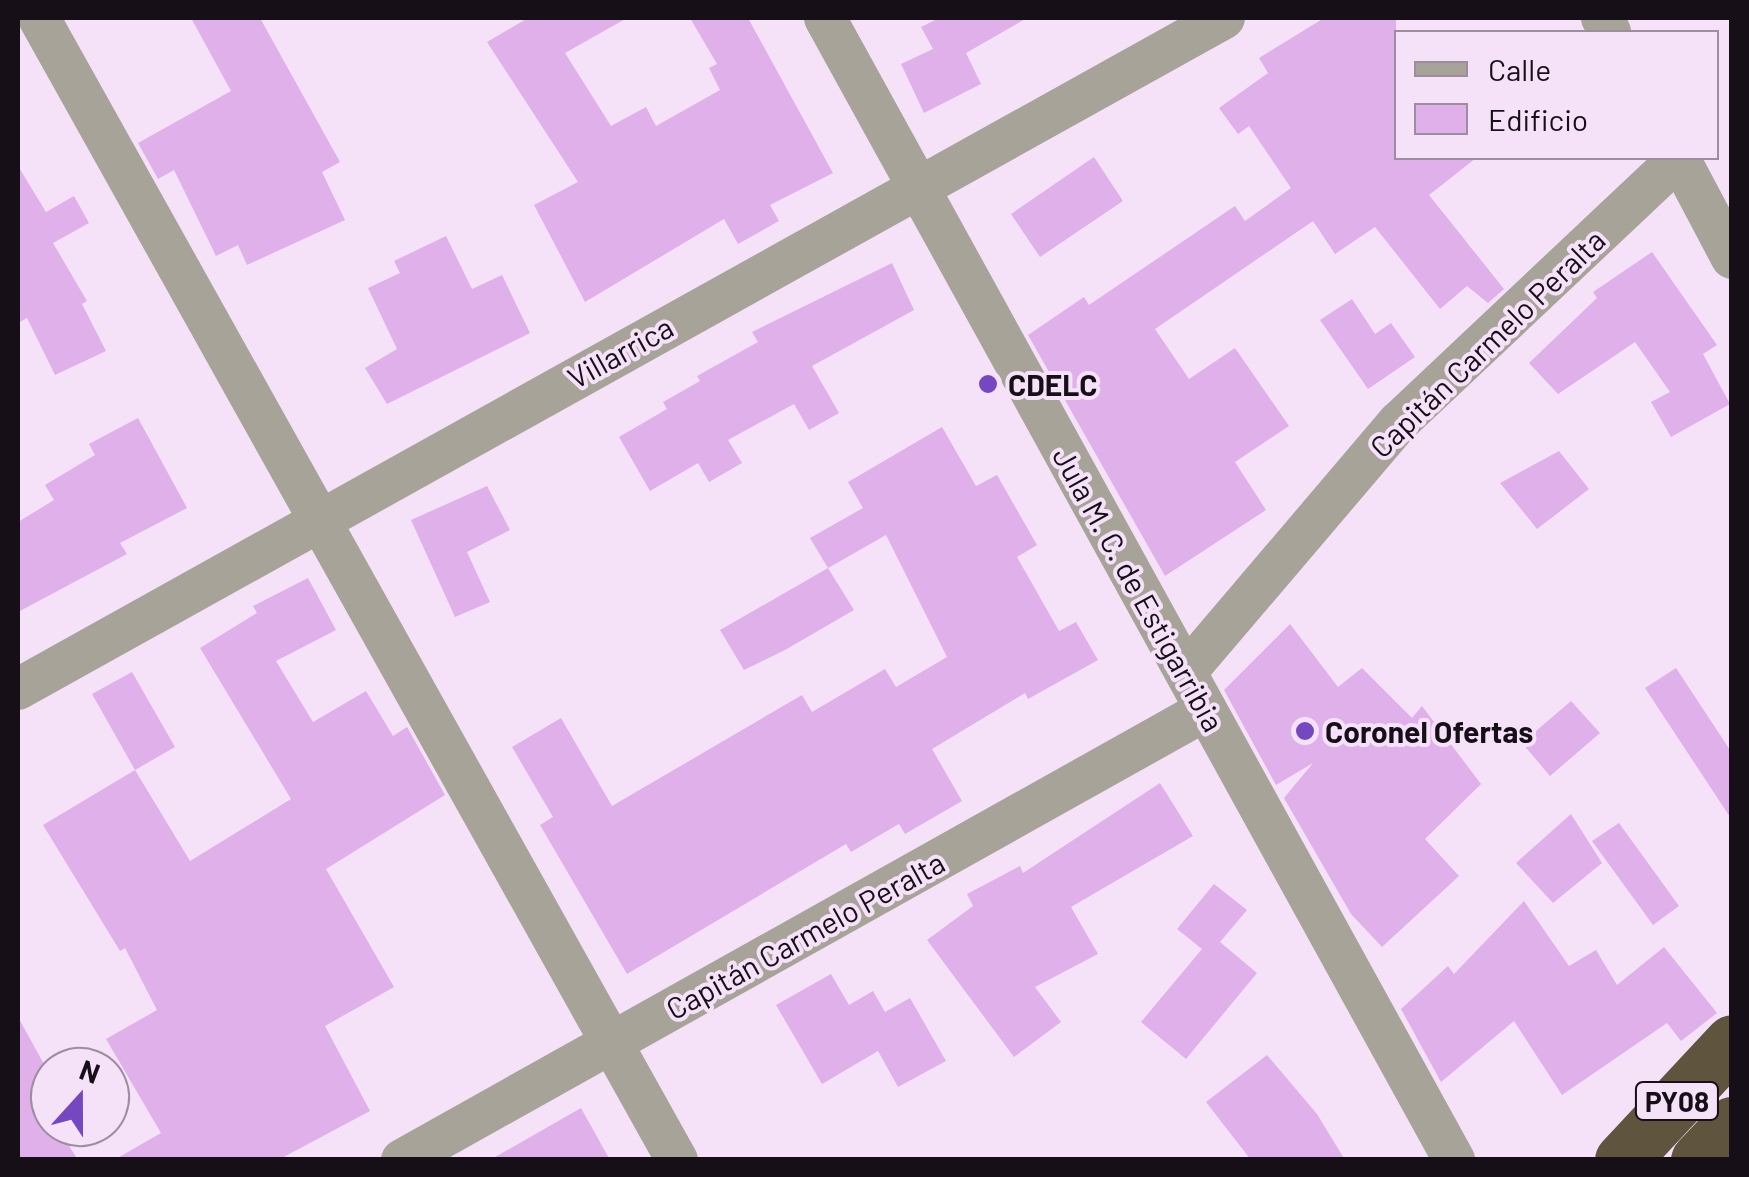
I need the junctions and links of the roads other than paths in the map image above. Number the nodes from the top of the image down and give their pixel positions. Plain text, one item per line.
1 (39, 18) edge
2 (825, 18) edge
3 (1224, 18) edge
4 (1677, 160) edge
5 (1680, 160) edge
6 (919, 188) junction
7 (1732, 258) edge
8 (320, 516) junction
9 (1186, 672) junction
10 (18, 689) edge
11 (1206, 710) junction
12 (1732, 1042) edge
13 (610, 1044) junction
14 (1732, 1124) edge
15 (402, 1160) edge
16 (677, 1160) edge
17 (1454, 1160) edge
18 (1622, 1160) edge
19 (1698, 1160) edge

1 - 8 street
2 - 6 street, Jula M. C. de Estigarribia
3 - 6 street, Villarrica
4 - 9 street, Capitán Carmelo Peralta
5 - 7 street
6 - 8 street, Villarrica
6 - 9 street, Jula M. C. de Estigarribia
8 - 10 street, Villarrica
8 - 13 street
9 - 11 street, Jula M. C. de Estigarribia
11 - 13 street, Capitán Carmelo Peralta
11 - 17 street, Jula M. C. de Estigarribia
12 - 18 highway, PY08
13 - 15 street, Capitán Carmelo Peralta
13 - 16 street
14 - 19 highway, PY08

